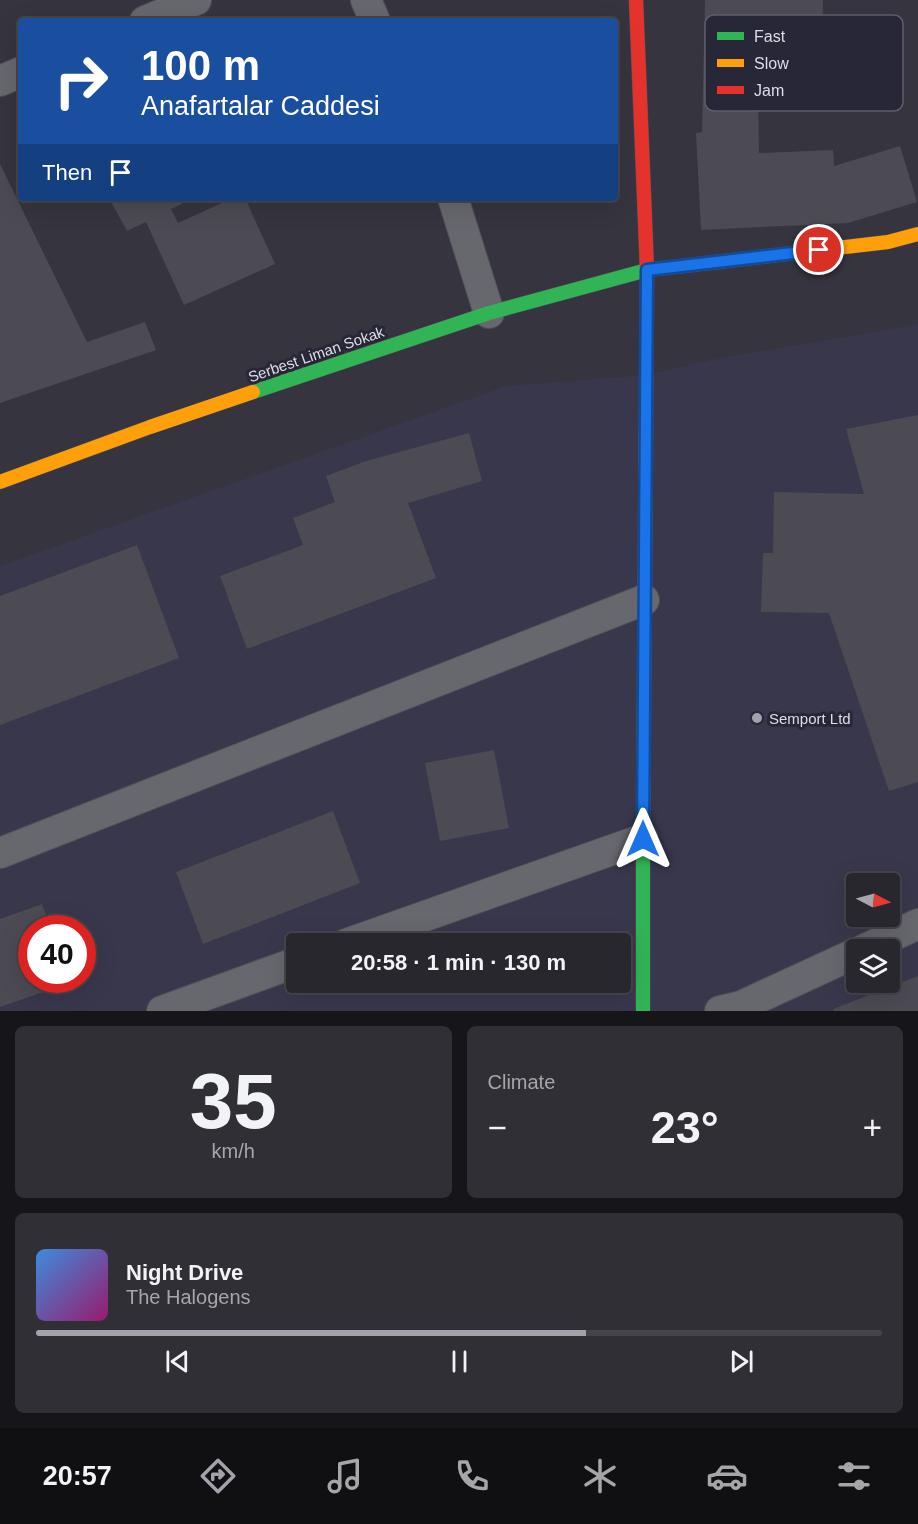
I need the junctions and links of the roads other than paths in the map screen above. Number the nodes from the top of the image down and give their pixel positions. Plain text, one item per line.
1 (196, 0) edge
2 (366, 0) edge
3 (636, 0) edge
4 (152, 18) edge
5 (374, 18) edge
6 (18, 73) edge
7 (0, 81) edge
8 (454, 201) edge
9 (918, 234) edge
10 (647, 270) junction
11 (489, 313) junction
12 (0, 482) edge
13 (644, 600) junction
14 (643, 839) junction
15 (0, 853) edge
16 (918, 924) edge
17 (377, 933) edge
18 (886, 939) edge
19 (846, 958) edge
20 (286, 966) edge
21 (162, 1011) edge
22 (643, 1011) edge
23 (720, 1011) edge

1 - 4 street
2 - 5 street
3 - 10 street
6 - 7 street
8 - 11 street
9 - 10 street, Serbest Liman Sokak
10 - 11 street, Serbest Liman Sokak
10 - 13 street
11 - 12 street, Serbest Liman Sokak
13 - 14 street
13 - 15 street
14 - 17 street
14 - 22 street
16 - 18 street
19 - 23 street
20 - 21 street

